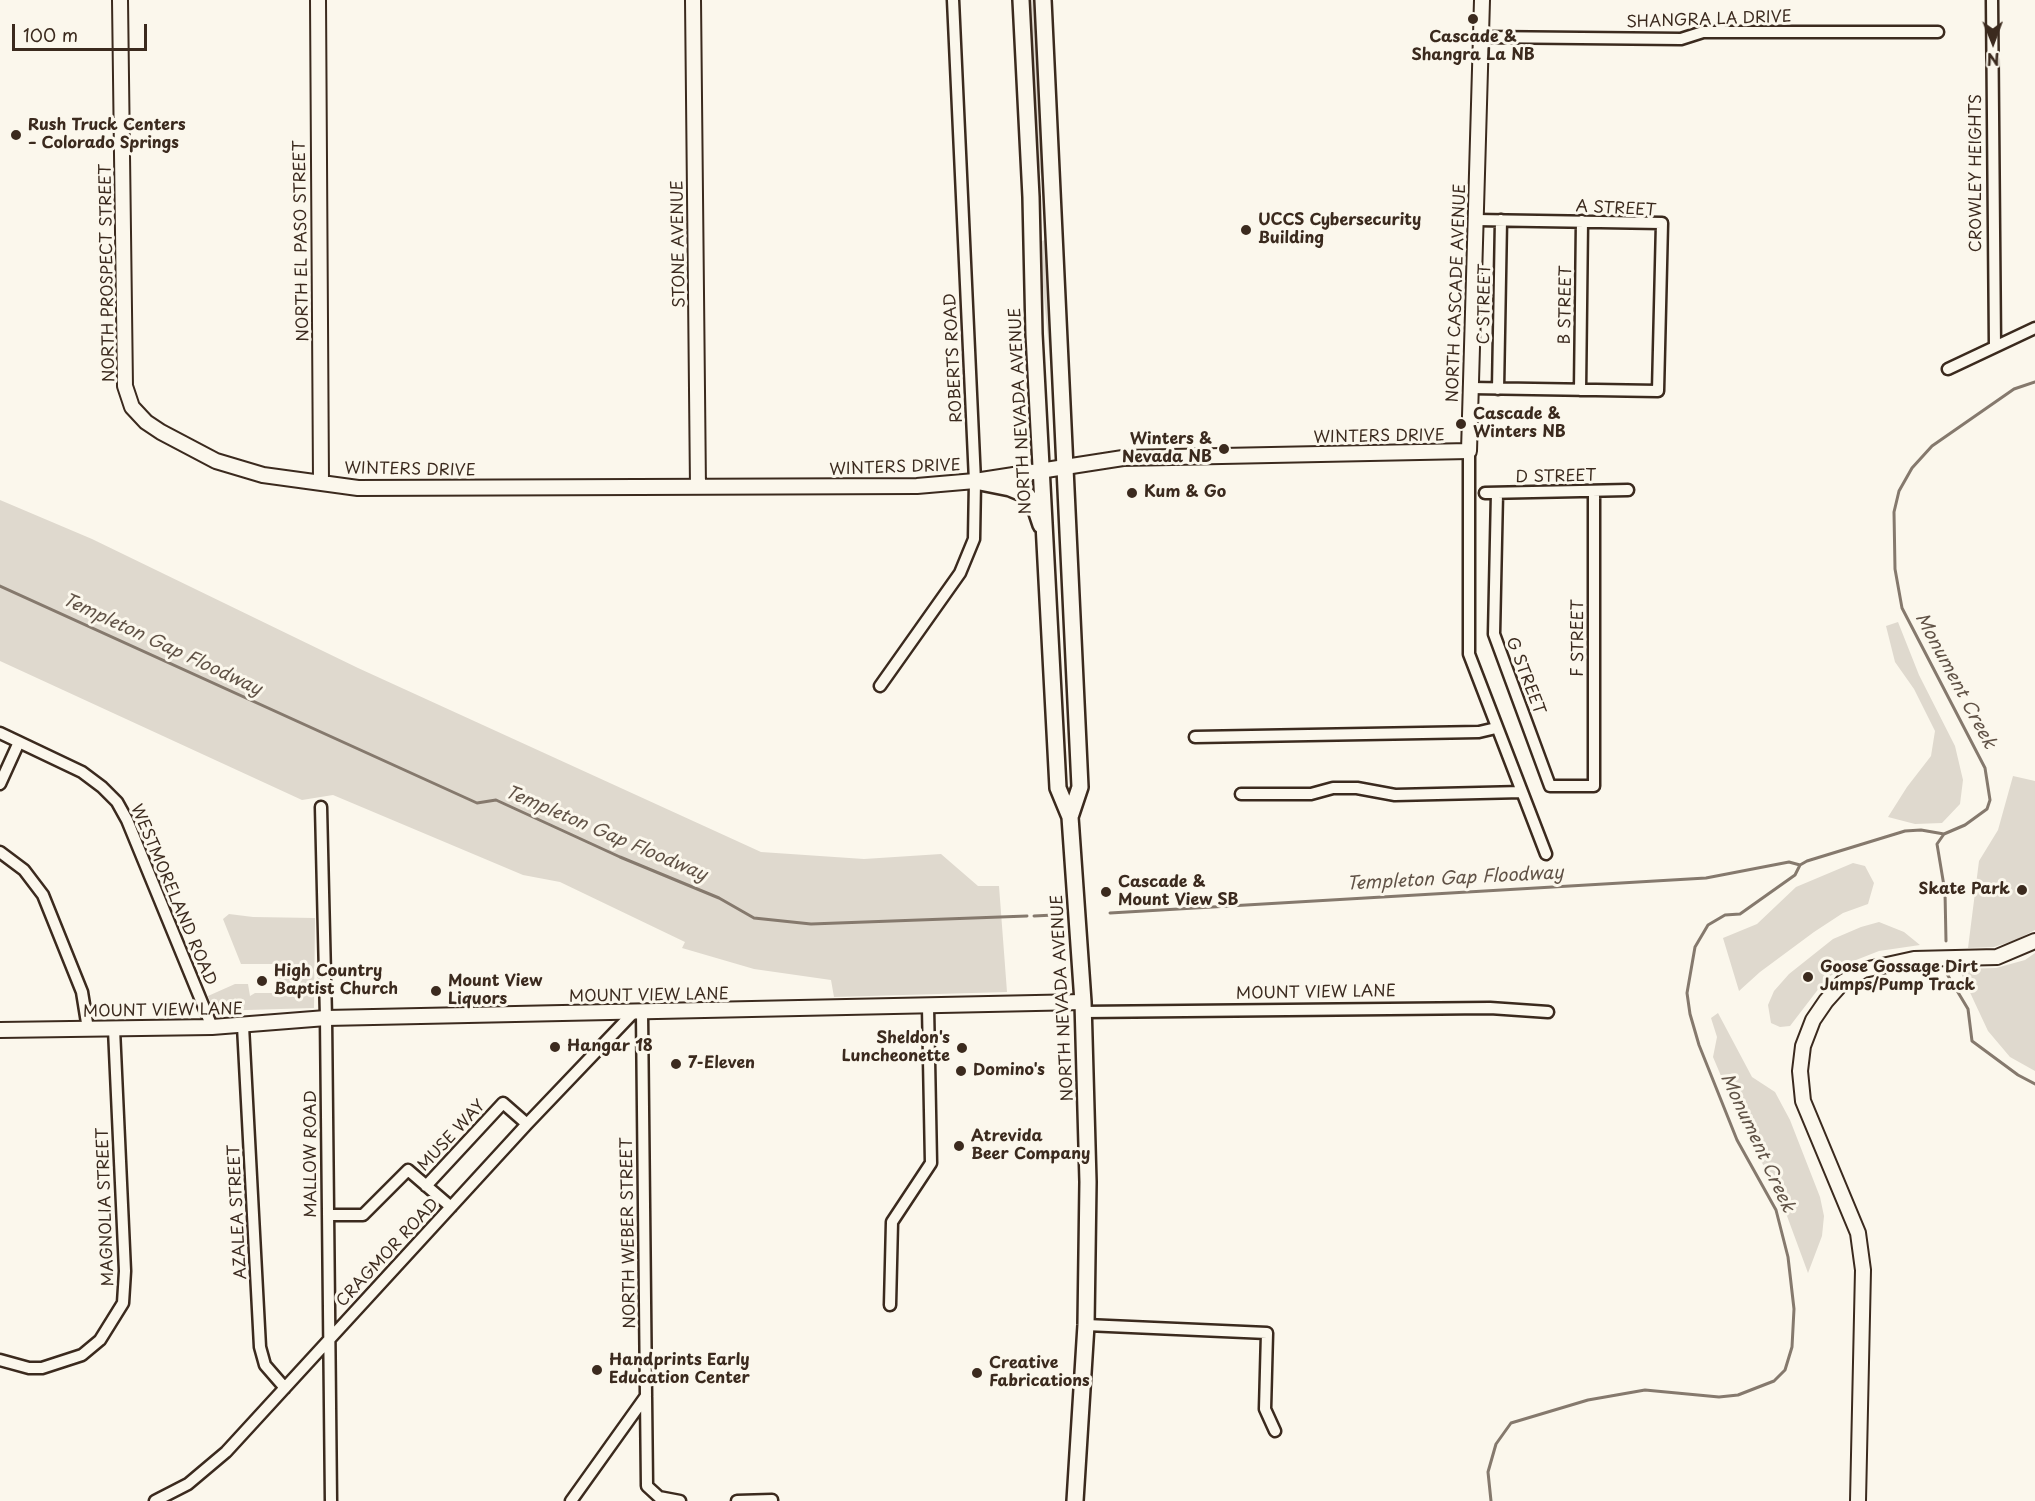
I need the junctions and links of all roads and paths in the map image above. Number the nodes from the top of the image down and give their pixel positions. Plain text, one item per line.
1 (120, 0) edge
2 (318, 0) edge
3 (693, 0) edge
4 (953, 0) edge
5 (1021, 0) edge
6 (1042, 0) edge
7 (1482, 0) edge
8 (1992, 0) edge
9 (1938, 32) dead end
10 (1481, 37) junction
11 (1052, 196) junction
12 (1031, 197) junction
13 (1476, 220) junction
14 (1501, 220) junction
15 (1582, 221) junction
16 (2035, 328) edge
17 (1995, 346) junction
18 (1948, 369) dead end
19 (1471, 388) junction
20 (1498, 389) junction
21 (1580, 390) junction
22 (1469, 452) junction
23 (1065, 467) junction
24 (1042, 470) junction
25 (321, 481) junction
26 (975, 481) junction
27 (698, 487) junction
28 (1628, 490) dead end
29 (1594, 491) junction
30 (1478, 493) junction
31 (1497, 493) junction
32 (1047, 551) junction
33 (880, 686) dead end
34 (1496, 728) junction
35 (0, 733) edge
36 (1195, 737) dead end
37 (19, 742) junction
38 (0, 784) edge
39 (1594, 786) joint
40 (1522, 792) junction
41 (1241, 794) dead end
42 (321, 807) dead end
43 (1070, 818) junction
44 (0, 852) edge
45 (1546, 854) dead end
46 (2035, 941) edge
47 (928, 1007) junction
48 (1083, 1007) junction
49 (1548, 1012) dead end
50 (638, 1013) junction
51 (326, 1018) junction
52 (243, 1026) junction
53 (212, 1027) junction
54 (88, 1029) junction
55 (114, 1029) junction
56 (0, 1030) edge
57 (527, 1124) junction
58 (426, 1186) junction
59 (451, 1207) junction
60 (328, 1215) junction
61 (890, 1305) dead end
62 (1086, 1325) junction
63 (329, 1338) junction
64 (0, 1360) edge
65 (285, 1388) junction
66 (645, 1396) junction
67 (1275, 1431) dead end
68 (772, 1500) edge
69 (155, 1501) edge
70 (332, 1501) edge
71 (571, 1501) edge
72 (680, 1501) edge
73 (737, 1501) edge
74 (1075, 1501) edge
75 (1858, 1501) edge

1 - 25 street, NORTH PROSPECT STREET
2 - 25 street, NORTH EL PASO STREET
3 - 27 street, STONE AVENUE
4 - 26 street, ROBERTS ROAD
5 - 12 main road, NORTH NEVADA AVENUE
6 - 11 main road, NORTH NEVADA AVENUE
7 - 10 street, NORTH CASCADE AVENUE
8 - 17 street, CROWLEY HEIGHTS
9 - 10 street, SHANGRA LA DRIVE
10 - 13 street, NORTH CASCADE AVENUE
11 - 12 street
11 - 23 main road, NORTH NEVADA AVENUE
12 - 24 main road, NORTH NEVADA AVENUE
13 - 14 street, A STREET
13 - 19 street, NORTH CASCADE AVENUE
14 - 15 street, A STREET
14 - 20 street, C STREET
15 - 21 street, B STREET
15 - 21 street, A STREET
16 - 17 street
17 - 18 street
19 - 20 street
19 - 22 street, NORTH CASCADE AVENUE
20 - 21 street
22 - 23 street, WINTERS DRIVE
22 - 30 street, NORTH CASCADE AVENUE
23 - 24 street, WINTERS DRIVE
23 - 43 main road, NORTH NEVADA AVENUE
24 - 26 street, WINTERS DRIVE
24 - 32 main road, NORTH NEVADA AVENUE
25 - 27 street, WINTERS DRIVE
26 - 27 street, WINTERS DRIVE
26 - 32 main road
26 - 33 street, ROBERTS ROAD
28 - 29 street, D STREET
29 - 31 street, D STREET
29 - 39 street, F STREET
30 - 31 street, D STREET
30 - 34 street, NORTH CASCADE AVENUE
31 - 39 street, G STREET
32 - 43 main road, NORTH NEVADA AVENUE
34 - 36 street
34 - 40 street, NORTH CASCADE AVENUE
35 - 37 street, WESTMORELAND ROAD
37 - 38 street
37 - 53 street, WESTMORELAND ROAD
40 - 41 street
40 - 45 street, NORTH CASCADE AVENUE
42 - 51 street, MALLOW ROAD
43 - 48 main road, NORTH NEVADA AVENUE
44 - 54 street
46 - 75 street
47 - 48 street, MOUNT VIEW LANE
47 - 50 street, MOUNT VIEW LANE
47 - 61 street
48 - 49 street, MOUNT VIEW LANE
48 - 62 main road, NORTH NEVADA AVENUE
50 - 51 street, MOUNT VIEW LANE
50 - 57 street, CRAGMOR ROAD
50 - 66 street, NORTH WEBER STREET
51 - 52 street, MOUNT VIEW LANE
51 - 60 street, MALLOW ROAD
52 - 53 street, MOUNT VIEW LANE
52 - 65 street, AZALEA STREET
53 - 55 street, MOUNT VIEW LANE
54 - 55 street, MOUNT VIEW LANE
54 - 56 street, MOUNT VIEW LANE
55 - 64 street, MAGNOLIA STREET
57 - 58 street, MUSE WAY
57 - 59 street, CRAGMOR ROAD
58 - 59 street, MUSE WAY
58 - 60 street, MUSE WAY
59 - 63 street, CRAGMOR ROAD
60 - 63 street, MALLOW ROAD
62 - 67 street
62 - 74 main road, NORTH NEVADA AVENUE
63 - 65 street, CRAGMOR ROAD
63 - 70 street, MALLOW ROAD
65 - 69 street, CRAGMOR ROAD
66 - 71 street
66 - 72 street, NORTH WEBER STREET
68 - 73 street

